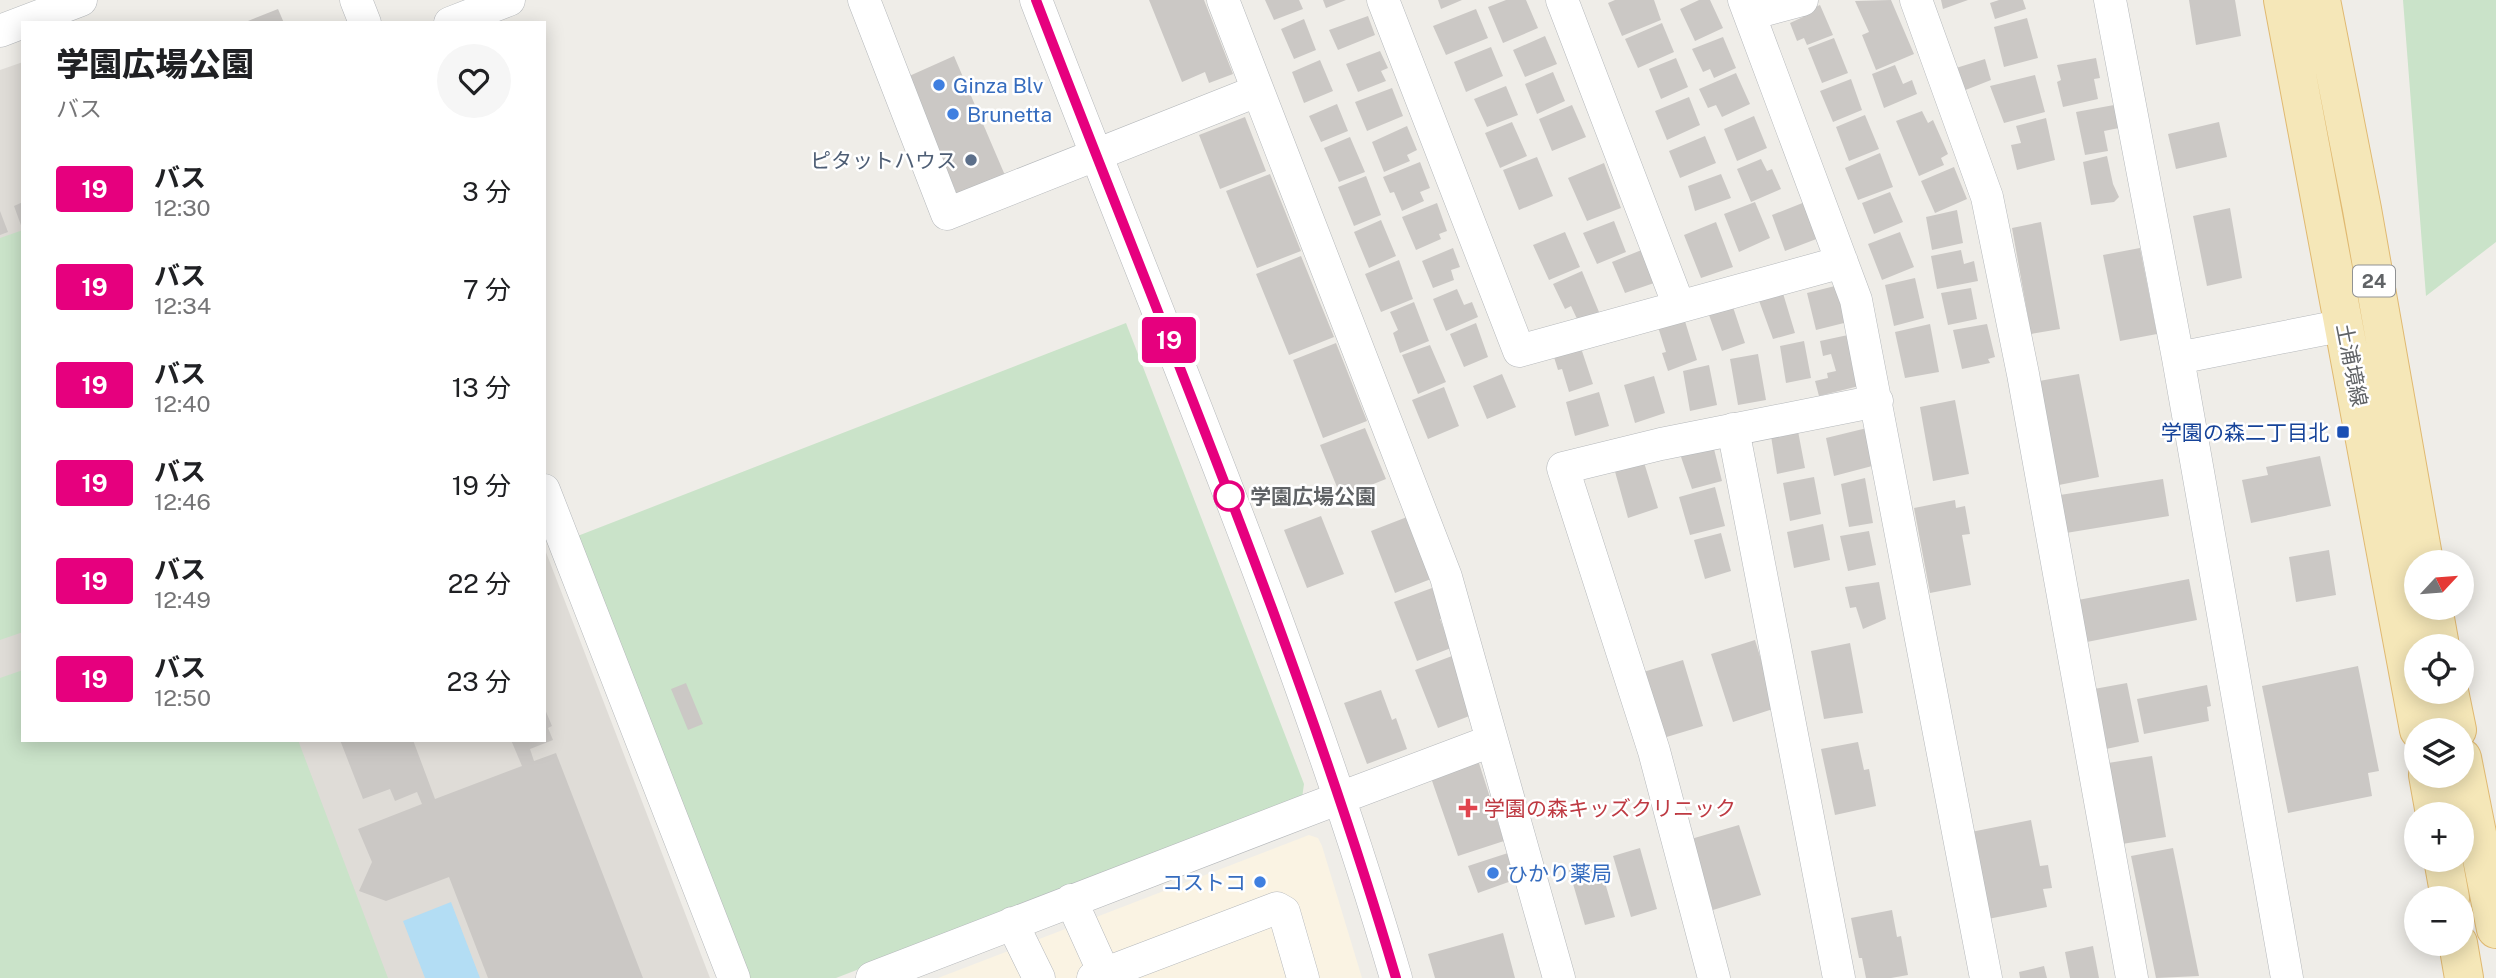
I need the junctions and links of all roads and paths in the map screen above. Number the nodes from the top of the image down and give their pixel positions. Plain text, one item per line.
1 (81, 0) edge
2 (356, 0) edge
3 (509, 0) edge
4 (864, 0) edge
5 (1036, 0) edge
6 (1223, 0) edge
7 (1383, 0) edge
8 (1562, 0) edge
9 (1802, 0) edge
10 (1916, 0) edge
11 (2110, 0) edge
12 (2283, 0) edge
13 (2321, 0) edge
14 (1747, 7) edge
15 (26, 21) edge
16 (364, 21) edge
17 (455, 21) edge
18 (21, 23) edge
19 (0, 31) edge
20 (1257, 91) junction
21 (1095, 154) junction
22 (1842, 262) junction
23 (1679, 306) junction
24 (2345, 326) junction
25 (2178, 358) junction
26 (1877, 401) junction
27 (1733, 429) junction
28 (546, 495) edge
29 (2422, 550) edge
30 (2418, 718) edge
31 (1492, 741) junction
32 (2468, 788) edge
33 (1340, 797) junction
34 (1071, 900) junction
35 (1013, 923) junction
36 (2496, 929) edge
37 (2460, 956) edge
38 (1098, 975) edge
39 (734, 978) edge
40 (872, 978) edge
41 (1039, 978) edge
42 (1303, 978) edge
43 (1396, 978) edge
44 (1559, 978) edge
45 (1714, 978) edge
46 (1839, 978) edge
47 (1986, 978) edge
48 (2132, 978) edge
49 (2287, 978) edge
50 (2464, 978) edge

1 - 15 street
2 - 16 street
3 - 17 street
4 - 21 street
5 - 21 street
6 - 20 street
7 - 23 street
8 - 23 street
9 - 14 street
10 - 48 street
11 - 25 street
12 - 24 main road, 土浦境線 / 24
13 - 29 main road, 土浦境線 / 24
14 - 22 street
18 - 19 street
20 - 21 street
20 - 31 street
21 - 33 street
22 - 23 street
22 - 26 street
24 - 25 street
24 - 30 main road, 土浦境線 / 24
25 - 49 street
26 - 27 street
26 - 47 street
27 - 45 street
27 - 46 street
28 - 39 street
31 - 33 street
31 - 44 street
32 - 36 main road
33 - 34 street
33 - 43 street
34 - 35 street
34 - 38 street
35 - 40 street
35 - 41 street
37 - 50 main road
38 - 42 street

